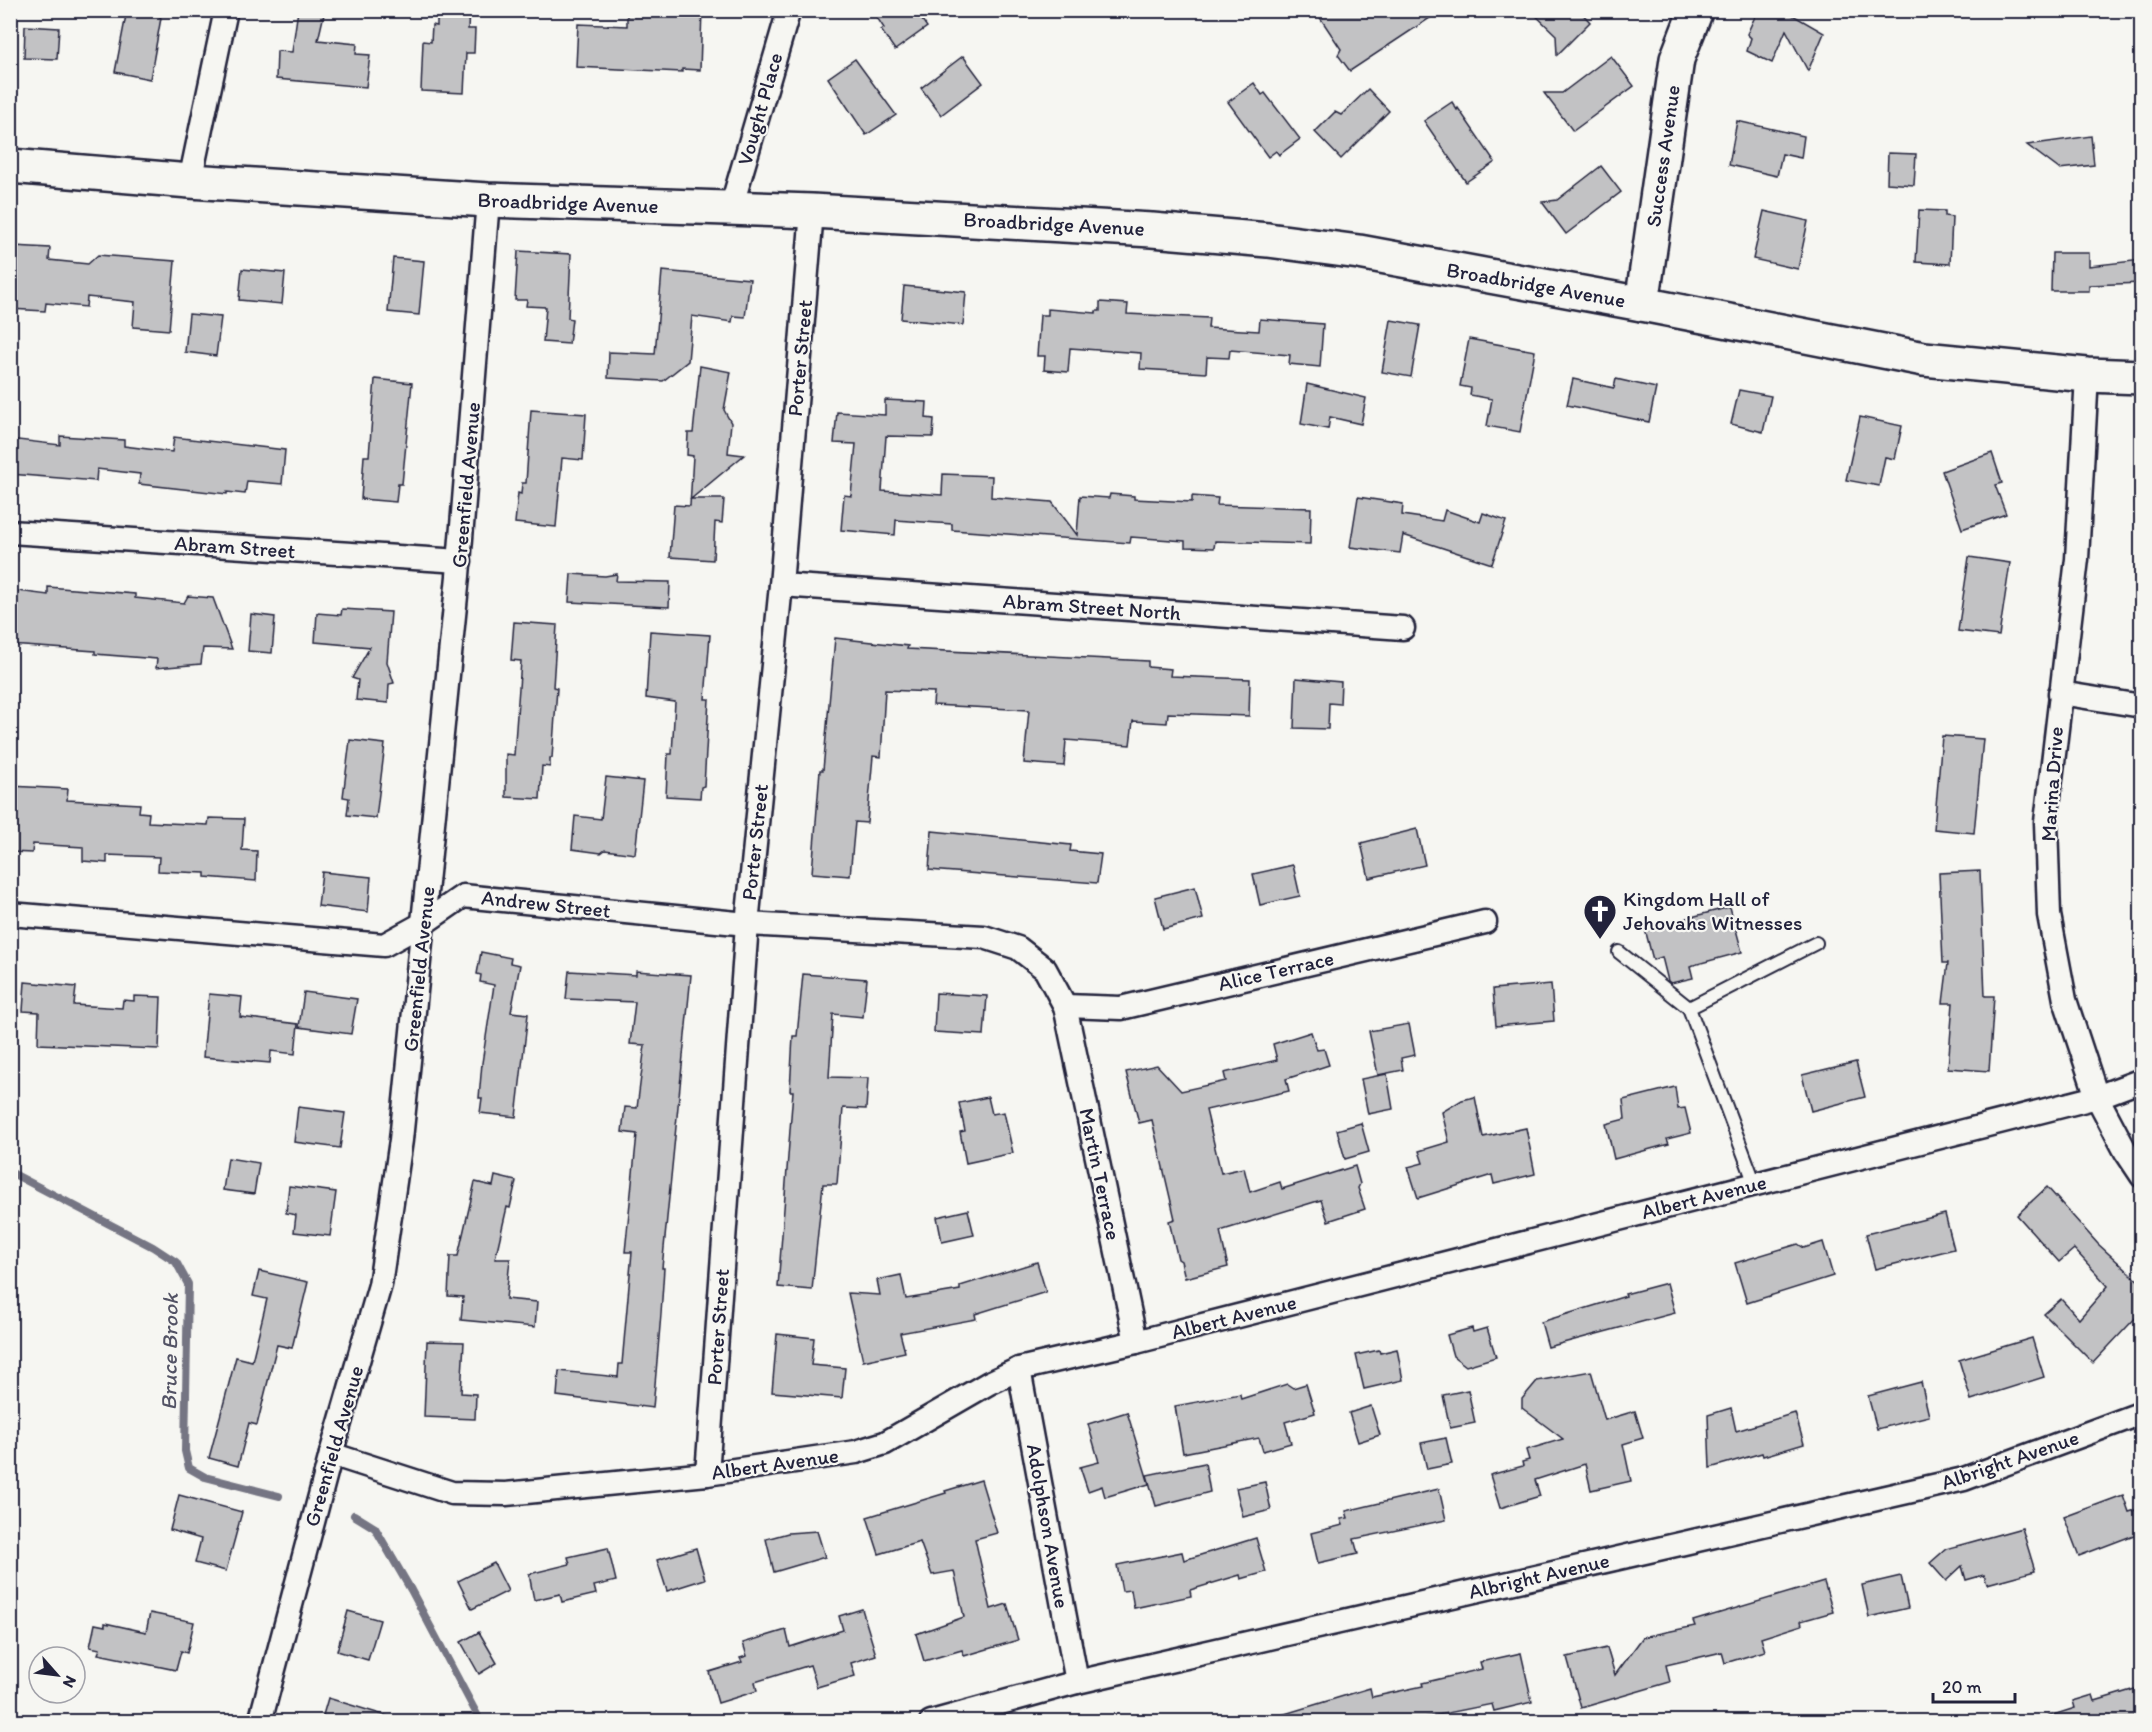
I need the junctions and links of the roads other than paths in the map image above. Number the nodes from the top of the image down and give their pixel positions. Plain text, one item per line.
1 (226, 10) edge
2 (789, 10) edge
3 (1696, 10) edge
4 (10, 166) edge
5 (190, 181) junction
6 (488, 200) junction
7 (731, 208) junction
8 (812, 211) junction
9 (1642, 304) junction
10 (2142, 357) edge
11 (2087, 375) junction
12 (2142, 377) edge
13 (10, 532) edge
14 (460, 561) junction
15 (781, 585) junction
16 (1402, 628) dead end
17 (2060, 693) junction
18 (2142, 706) edge
19 (10, 914) edge
20 (1485, 922) dead end
21 (423, 923) junction
22 (747, 924) junction
23 (1816, 943) dead end
24 (1619, 952) dead end
25 (1065, 1006) junction
26 (1689, 1008) junction
27 (2142, 1080) edge
28 (2097, 1096) junction
29 (2142, 1176) edge
30 (1755, 1184) junction
31 (1136, 1342) junction
32 (1019, 1369) junction
33 (2142, 1413) edge
34 (331, 1454) junction
35 (707, 1474) junction
36 (1077, 1682) junction
37 (260, 1722) edge
38 (931, 1722) edge

1 - 5 street
2 - 7 street, Vought Place
3 - 9 main road, Success Avenue
4 - 5 main road, Broadbridge Avenue
5 - 6 main road, Broadbridge Avenue
6 - 7 main road, Broadbridge Avenue
6 - 14 street, Greenfield Avenue
7 - 8 main road, Broadbridge Avenue
8 - 9 main road, Broadbridge Avenue
8 - 15 street, Porter Street
9 - 11 main road, Broadbridge Avenue
10 - 11 main road, Broadbridge Avenue
11 - 12 main road, Broadbridge Avenue
11 - 17 street, Marina Drive
13 - 14 street, Abram Street
14 - 21 street, Greenfield Avenue
15 - 16 street, Abram Street North
15 - 22 street, Porter Street
17 - 18 street
17 - 28 street, Marina Drive
19 - 21 street, Andrew Street
20 - 25 street, Alice Terrace
21 - 22 street, Andrew Street
21 - 34 street, Greenfield Avenue
22 - 25 street, Andrew Street
22 - 35 street, Porter Street
23 - 26 lane
24 - 26 lane
25 - 31 street, Martin Terrace
26 - 30 lane
27 - 28 street, Albert Avenue
28 - 29 street, Marina Drive
28 - 30 street, Albert Avenue
30 - 31 street, Albert Avenue
31 - 32 street, Albert Avenue
32 - 35 street, Albert Avenue
32 - 36 street, Adolphson Avenue
33 - 36 street, Albright Avenue
34 - 35 street, Albert Avenue
34 - 37 street, Greenfield Avenue
36 - 38 street, Albright Avenue

